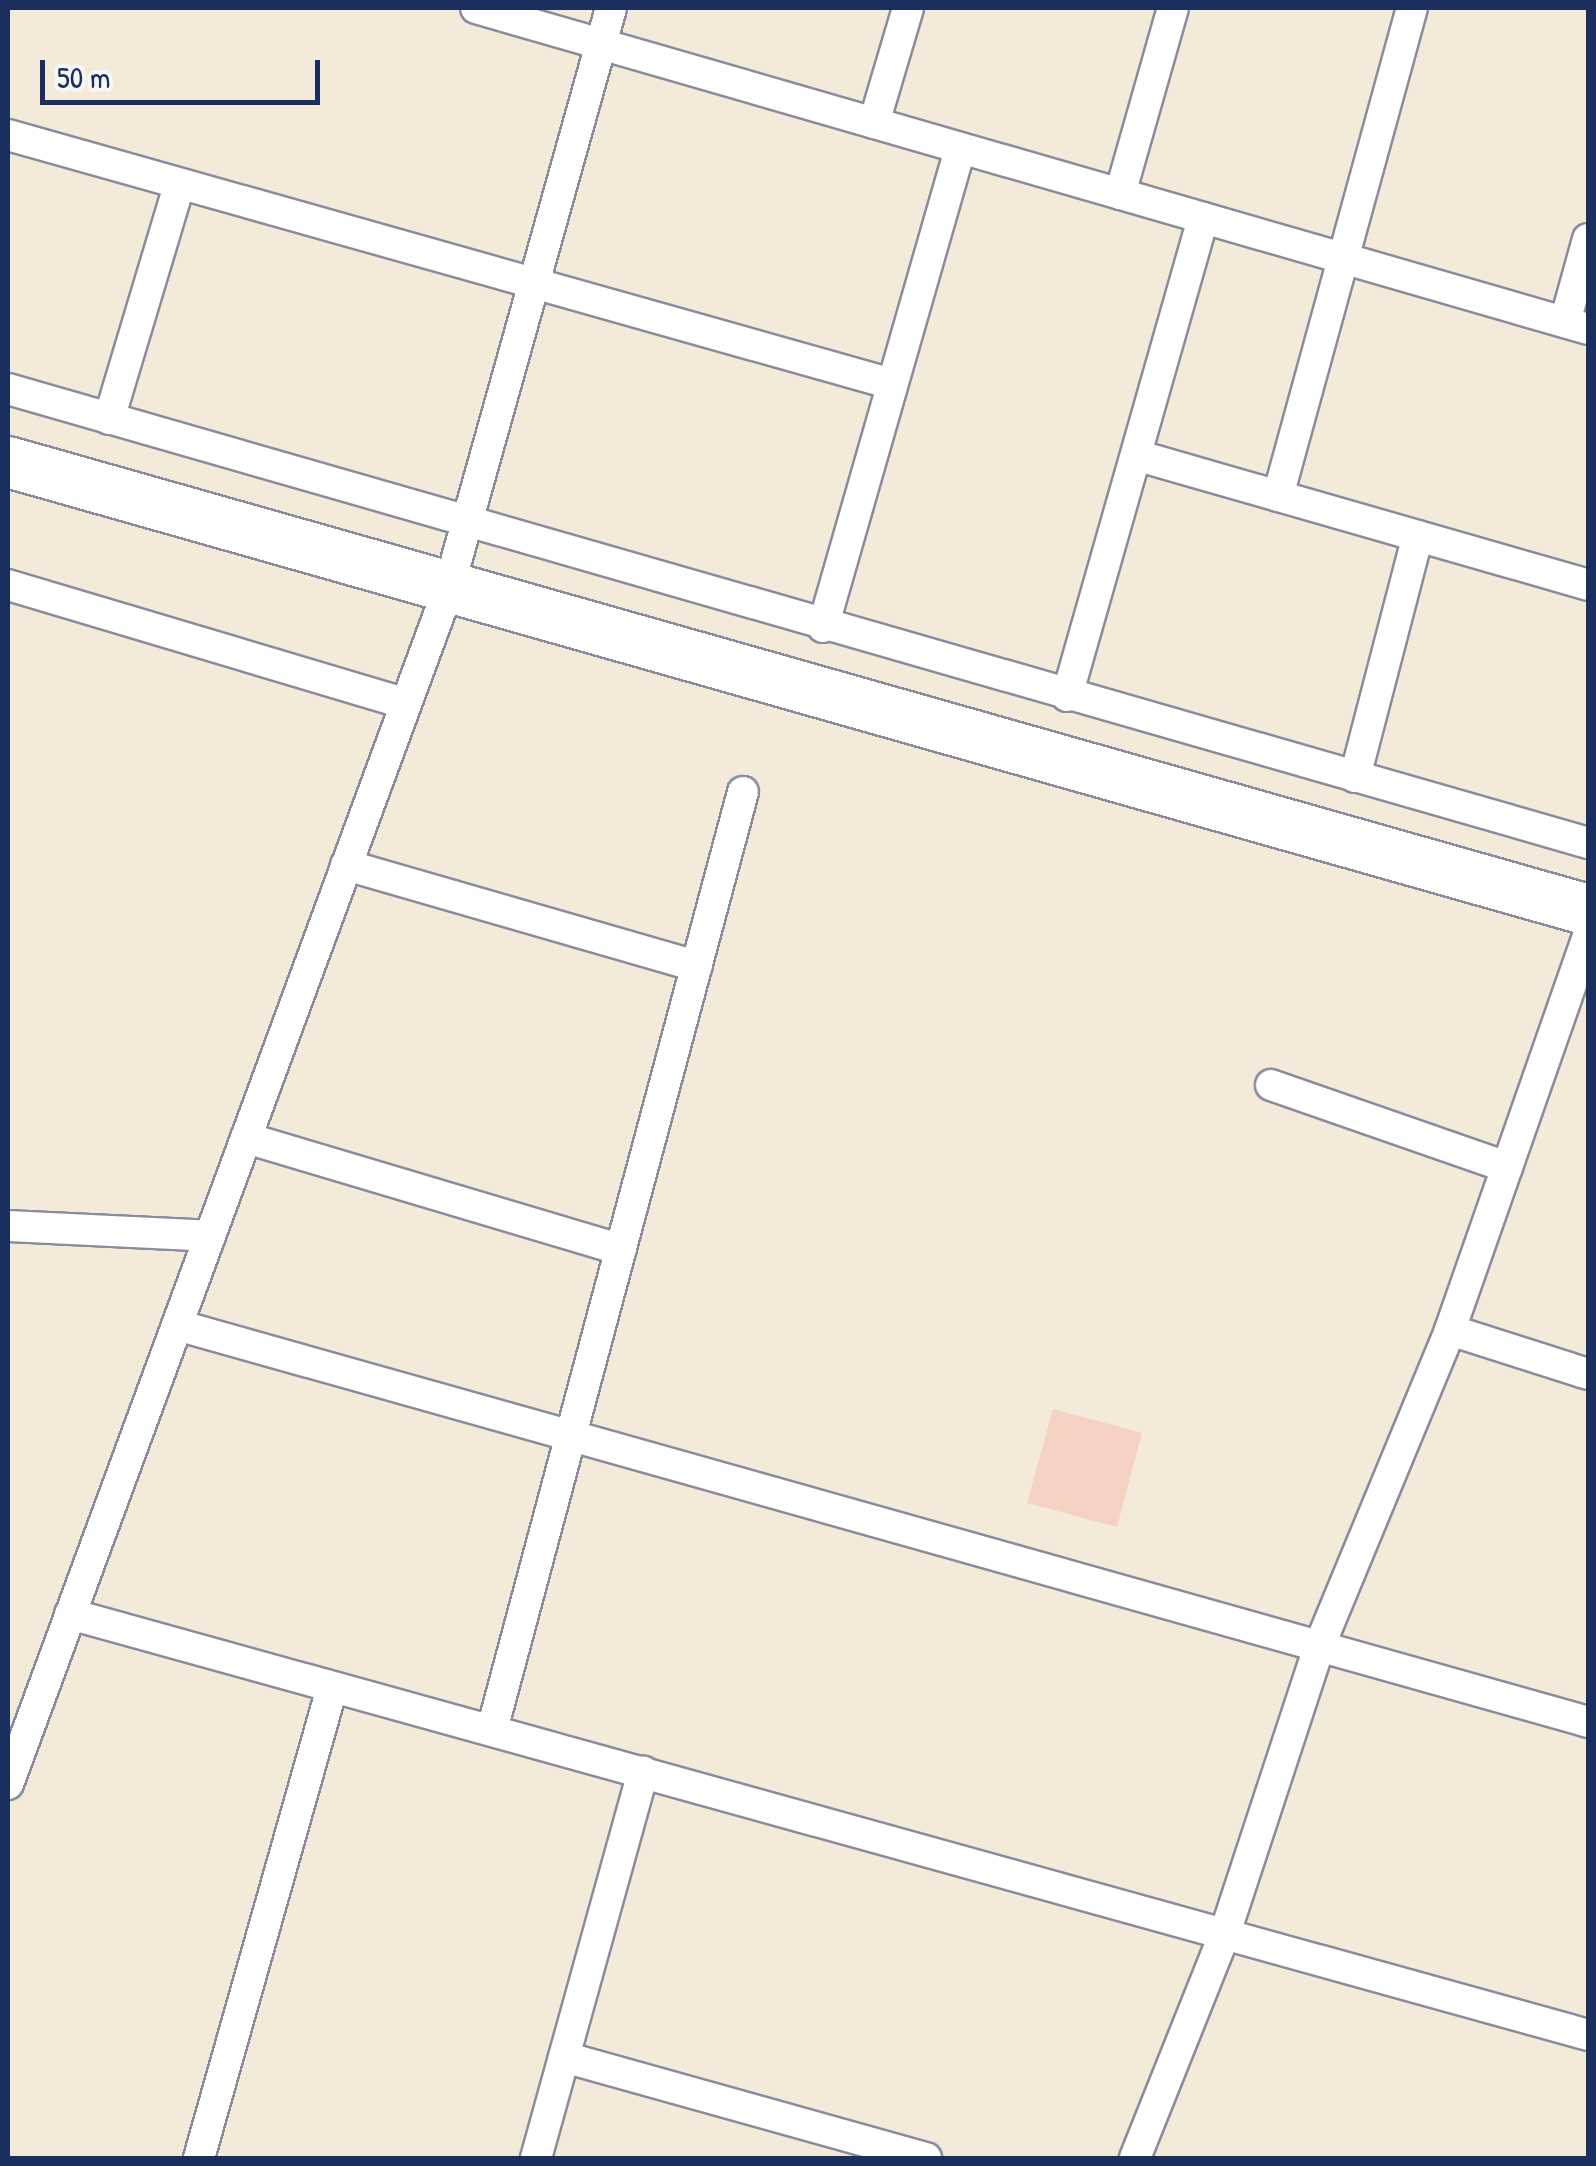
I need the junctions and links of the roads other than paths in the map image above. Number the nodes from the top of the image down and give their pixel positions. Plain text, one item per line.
1 (476, 8) edge
2 (611, 8) edge
3 (908, 8) edge
4 (1173, 8) edge
5 (1412, 8) edge
6 (601, 44) junction
7 (874, 123) junction
8 (8, 136) edge
9 (960, 148) junction
10 (180, 184) junction
11 (1120, 194) junction
12 (1203, 218) junction
13 (1588, 238) edge
14 (1342, 258) junction
15 (533, 286) junction
16 (1577, 326) edge
17 (892, 384) junction
18 (8, 389) edge
19 (109, 419) junction
20 (1139, 456) junction
21 (8, 462) edge
22 (1278, 496) junction
23 (466, 526) junction
24 (1418, 536) junction
25 (8, 584) edge
26 (1588, 585) edge
27 (448, 590) junction
28 (823, 626) junction
29 (1068, 696) junction
30 (406, 704) junction
31 (1354, 777) junction
32 (743, 792) dead end
33 (1588, 844) edge
34 (346, 865) junction
35 (1588, 910) edge
36 (1588, 936) edge
37 (697, 966) junction
38 (1272, 1085) dead end
39 (246, 1138) junction
40 (1507, 1167) junction
41 (8, 1226) edge
42 (210, 1236) junction
43 (621, 1250) junction
44 (177, 1325) junction
45 (1450, 1330) junction
46 (1588, 1374) edge
47 (571, 1436) junction
48 (70, 1614) junction
49 (1319, 1646) junction
50 (332, 1688) junction
51 (1588, 1722) edge
52 (492, 1730) junction
53 (643, 1772) junction
54 (8, 1784) edge
55 (1226, 1930) junction
56 (1588, 2034) edge
57 (564, 2057) junction
58 (200, 2158) edge
59 (536, 2158) edge
60 (926, 2158) edge
61 (1135, 2158) edge

1 - 6 street
2 - 6 street
3 - 7 street
4 - 11 street
5 - 14 street
6 - 7 street
6 - 15 street
7 - 9 street
8 - 10 street
9 - 11 street
9 - 17 street
10 - 15 street
10 - 19 street
11 - 12 street
12 - 14 street
12 - 20 street
13 - 16 street
14 - 16 street
14 - 22 street
15 - 17 street
15 - 23 street
17 - 28 street
18 - 19 street
19 - 23 street
20 - 22 street
20 - 29 street
21 - 27 main road
22 - 24 street
23 - 27 street
23 - 28 street
24 - 26 street
24 - 31 street
25 - 30 street
27 - 30 street
27 - 35 main road
28 - 29 street
29 - 31 street
30 - 34 street
31 - 33 street
32 - 37 street
34 - 37 street
34 - 39 street
36 - 40 street
37 - 43 street
38 - 40 street
39 - 42 street
39 - 43 street
40 - 45 street
41 - 42 street
42 - 44 street
43 - 47 street
44 - 47 street
44 - 48 street
45 - 46 street
45 - 49 street
47 - 49 street
47 - 52 street
48 - 50 street
48 - 54 street
49 - 51 street
49 - 55 street
50 - 52 street
50 - 58 street
52 - 53 street
53 - 55 street
53 - 57 street
55 - 56 street
55 - 61 street
57 - 59 street
57 - 60 street

